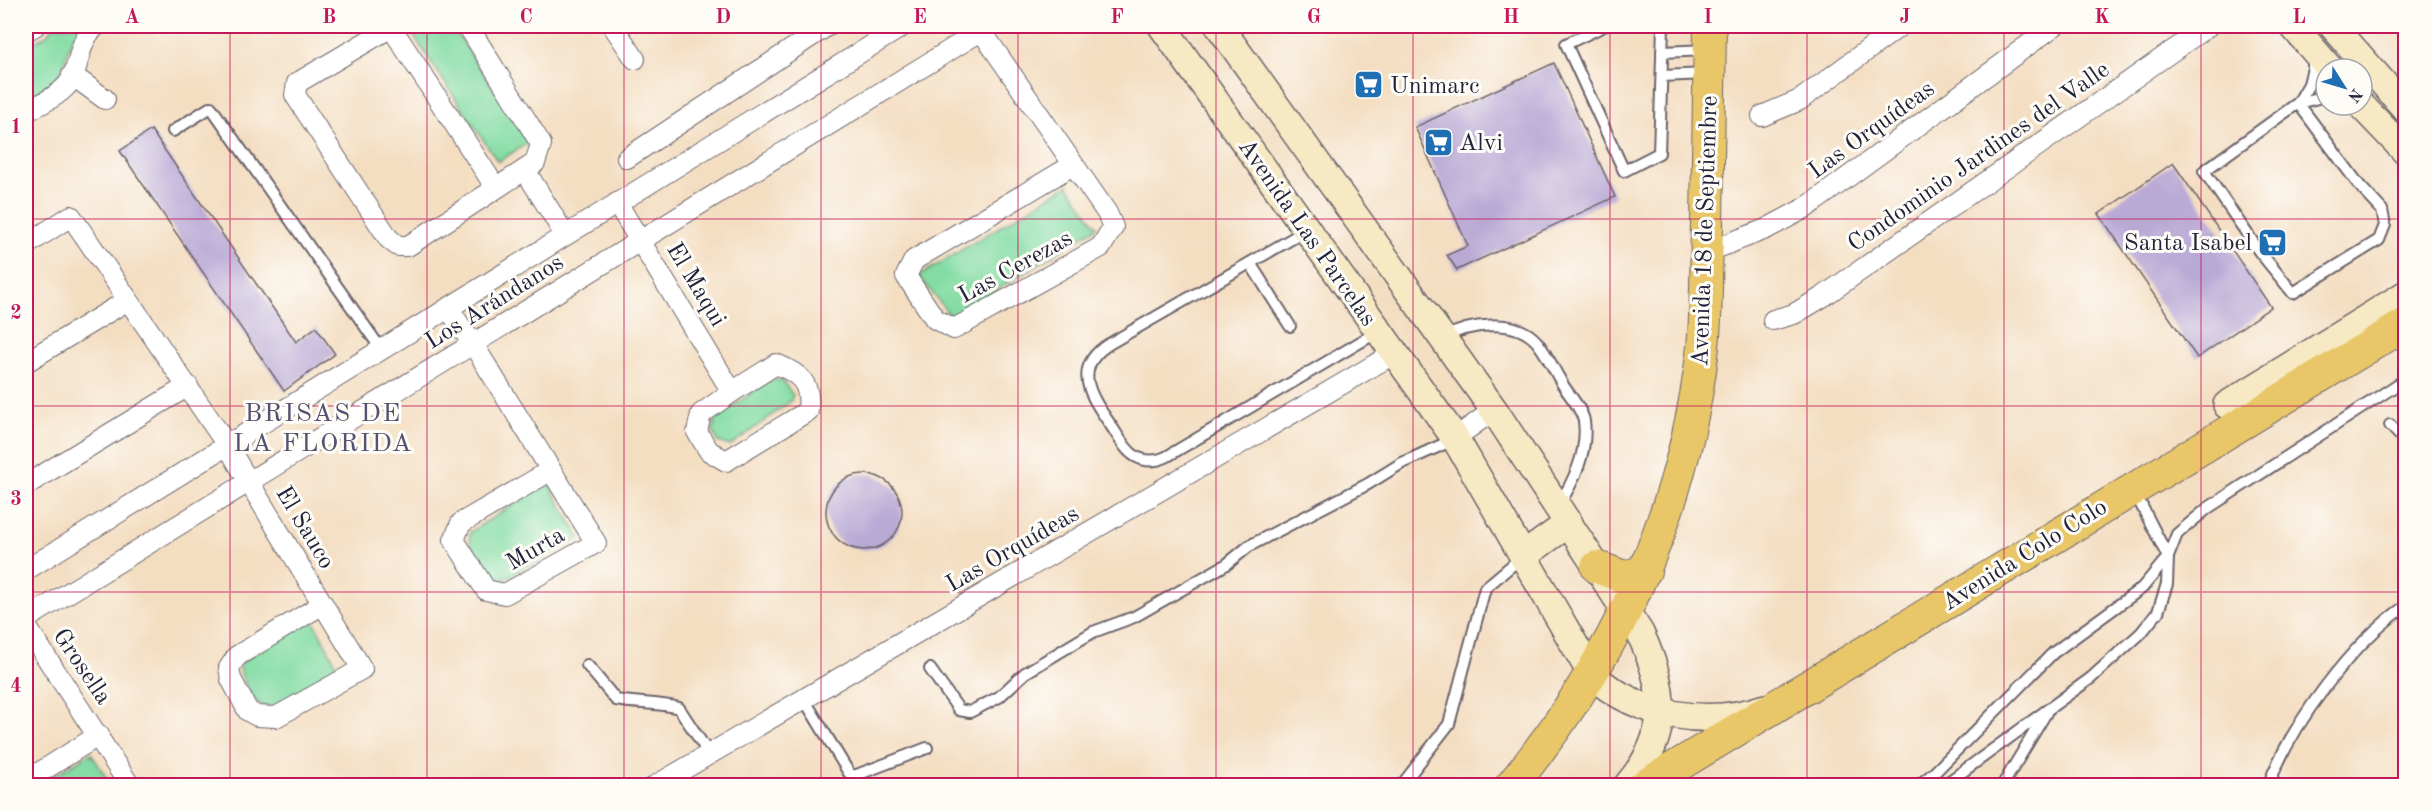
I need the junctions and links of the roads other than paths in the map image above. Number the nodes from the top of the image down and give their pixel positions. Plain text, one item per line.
1 (35, 26) edge
2 (96, 26) edge
3 (392, 26) edge
4 (468, 26) edge
5 (613, 26) edge
6 (827, 26) edge
7 (903, 26) edge
8 (1162, 26) edge
9 (1219, 26) edge
10 (1604, 26) edge
11 (1663, 26) edge
12 (1900, 26) edge
13 (2054, 26) edge
14 (2208, 26) edge
15 (2293, 26) edge
16 (2333, 26) edge
17 (983, 27) edge
18 (26, 31) edge
19 (2312, 48) junction
20 (1710, 50) edge
21 (1662, 52) junction
22 (2320, 57) edge
23 (635, 59) dead end
24 (72, 75) junction
25 (1662, 76) junction
26 (105, 99) dead end
27 (2314, 99) edge
28 (2298, 103) junction
29 (2406, 109) edge
30 (26, 112) edge
31 (1762, 116) dead end
32 (2372, 117) edge
33 (173, 131) dead end
34 (2406, 152) edge
35 (627, 158) dead end
36 (1073, 165) junction
37 (525, 170) junction
38 (496, 188) junction
39 (617, 203) junction
40 (1307, 230) junction
41 (565, 235) junction
42 (641, 240) junction
43 (26, 245) edge
44 (1707, 252) junction
45 (1250, 263) junction
46 (2406, 294) edge
47 (128, 300) junction
48 (448, 308) junction
49 (1773, 320) dead end
50 (2406, 324) edge
51 (1290, 326) dead end
52 (1379, 331) junction
53 (1442, 338) junction
54 (473, 344) junction
55 (381, 349) junction
56 (1395, 353) junction
57 (26, 362) edge
58 (2406, 379) edge
59 (188, 386) junction
60 (732, 392) junction
61 (2227, 405) dead end
62 (1494, 410) junction
63 (2390, 425) dead end
64 (1455, 438) junction
65 (2406, 442) edge
66 (227, 445) junction
67 (550, 471) junction
68 (249, 482) junction
69 (26, 485) edge
70 (2132, 488) junction
71 (1563, 515) junction
72 (1523, 556) junction
73 (2168, 557) junction
74 (1598, 567) junction
75 (26, 570) edge
76 (1645, 571) junction
77 (323, 604) junction
78 (2406, 606) edge
79 (1627, 611) junction
80 (26, 619) edge
81 (26, 626) edge
82 (587, 665) dead end
83 (930, 669) dead end
84 (1592, 675) junction
85 (1802, 691) junction
86 (804, 699) junction
87 (2050, 708) junction
88 (1660, 711) junction
89 (99, 735) junction
90 (927, 748) dead end
91 (709, 754) junction
92 (26, 781) edge
93 (130, 786) edge
94 (655, 786) edge
95 (1401, 786) edge
96 (1511, 786) edge
97 (1627, 786) edge
98 (1644, 786) edge
99 (1918, 786) edge
100 (1943, 786) edge
101 (2002, 786) edge
102 (2268, 786) edge

1 - 18 street
2 - 24 street
3 - 38 street
3 - 38 street
4 - 37 street
5 - 23 street
6 - 35 street
7 - 39 street, Los Arándanos
8 - 40 main road, Avenida Las Parcelas
9 - 53 main road, Avenida Las Parcelas
10 - 25 lane
11 - 21 lane
12 - 31 street
13 - 44 street, Las Orquídeas
14 - 49 street, Condominio Jardines del Valle
15 - 19 main road
16 - 29 main road
17 - 36 street, Las Cerezas
17 - 42 street, Los Arándanos
19 - 22 main road
19 - 28 lane
20 - 21 lane
20 - 25 lane
20 - 44 main road, Avenida 18 de Septiembre
21 - 25 lane
24 - 26 street
24 - 30 street
27 - 28 lane
28 - 28 lane
32 - 34 main road
33 - 55 lane
36 - 36 street, Las Cerezas
37 - 38 street
37 - 41 street
39 - 41 street, Los Arándanos
39 - 42 street, El Maqui
40 - 45 lane
40 - 52 main road, Avenida Las Parcelas
41 - 48 street, Los Arándanos
42 - 54 street, Los Arándanos
42 - 60 street, El Maqui
43 - 47 street, El Sauco
44 - 76 main road, Avenida 18 de Septiembre
45 - 51 lane
45 - 52 lane
46 - 61 main road
47 - 57 street
47 - 59 street, El Sauco
48 - 54 street, Murta
48 - 55 street, Los Arándanos
50 - 70 main road, Avenida Colo Colo
52 - 56 main road, Avenida Las Parcelas
53 - 62 main road, Avenida Las Parcelas
53 - 71 lane
54 - 67 street, Murta
54 - 68 street, Los Arándanos
55 - 66 street, Los Arándanos
56 - 64 main road, Avenida Las Parcelas
56 - 86 street, Las Orquídeas
58 - 73 lane
59 - 66 street, El Sauco
59 - 69 street
60 - 60 street
62 - 64 street
62 - 71 main road, Avenida Las Parcelas
63 - 65 lane
64 - 72 main road, Avenida Las Parcelas
64 - 83 lane
66 - 68 street, El Sauco
66 - 75 street, Los Arándanos
67 - 67 street, Murta
68 - 77 street, El Sauco
68 - 80 street, Los Arándanos
70 - 73 lane
70 - 85 main road, Avenida Colo Colo
71 - 72 main road
71 - 74 main road, Avenida Las Parcelas
72 - 84 main road, Avenida Las Parcelas
72 - 95 lane
73 - 87 lane
73 - 99 lane
74 - 76 main road
74 - 79 main road, Avenida Las Parcelas
76 - 79 main road, Avenida 18 de Septiembre
77 - 77 street, El Sauco
78 - 102 lane
79 - 84 main road, Avenida 18 de Septiembre
79 - 88 main road, Avenida Las Parcelas
81 - 89 street, Grosella
82 - 91 lane
84 - 88 main road, Avenida Las Parcelas
84 - 96 main road, Avenida 18 de Septiembre
85 - 88 main road, Avenida Las Parcelas
85 - 98 main road, Avenida Colo Colo
86 - 90 lane
86 - 91 street, Las Orquídeas
87 - 100 lane
87 - 101 lane
88 - 97 main road, Avenida Las Parcelas
89 - 92 street, Grosella
89 - 93 street, Grosella
91 - 94 street, Las Orquídeas

